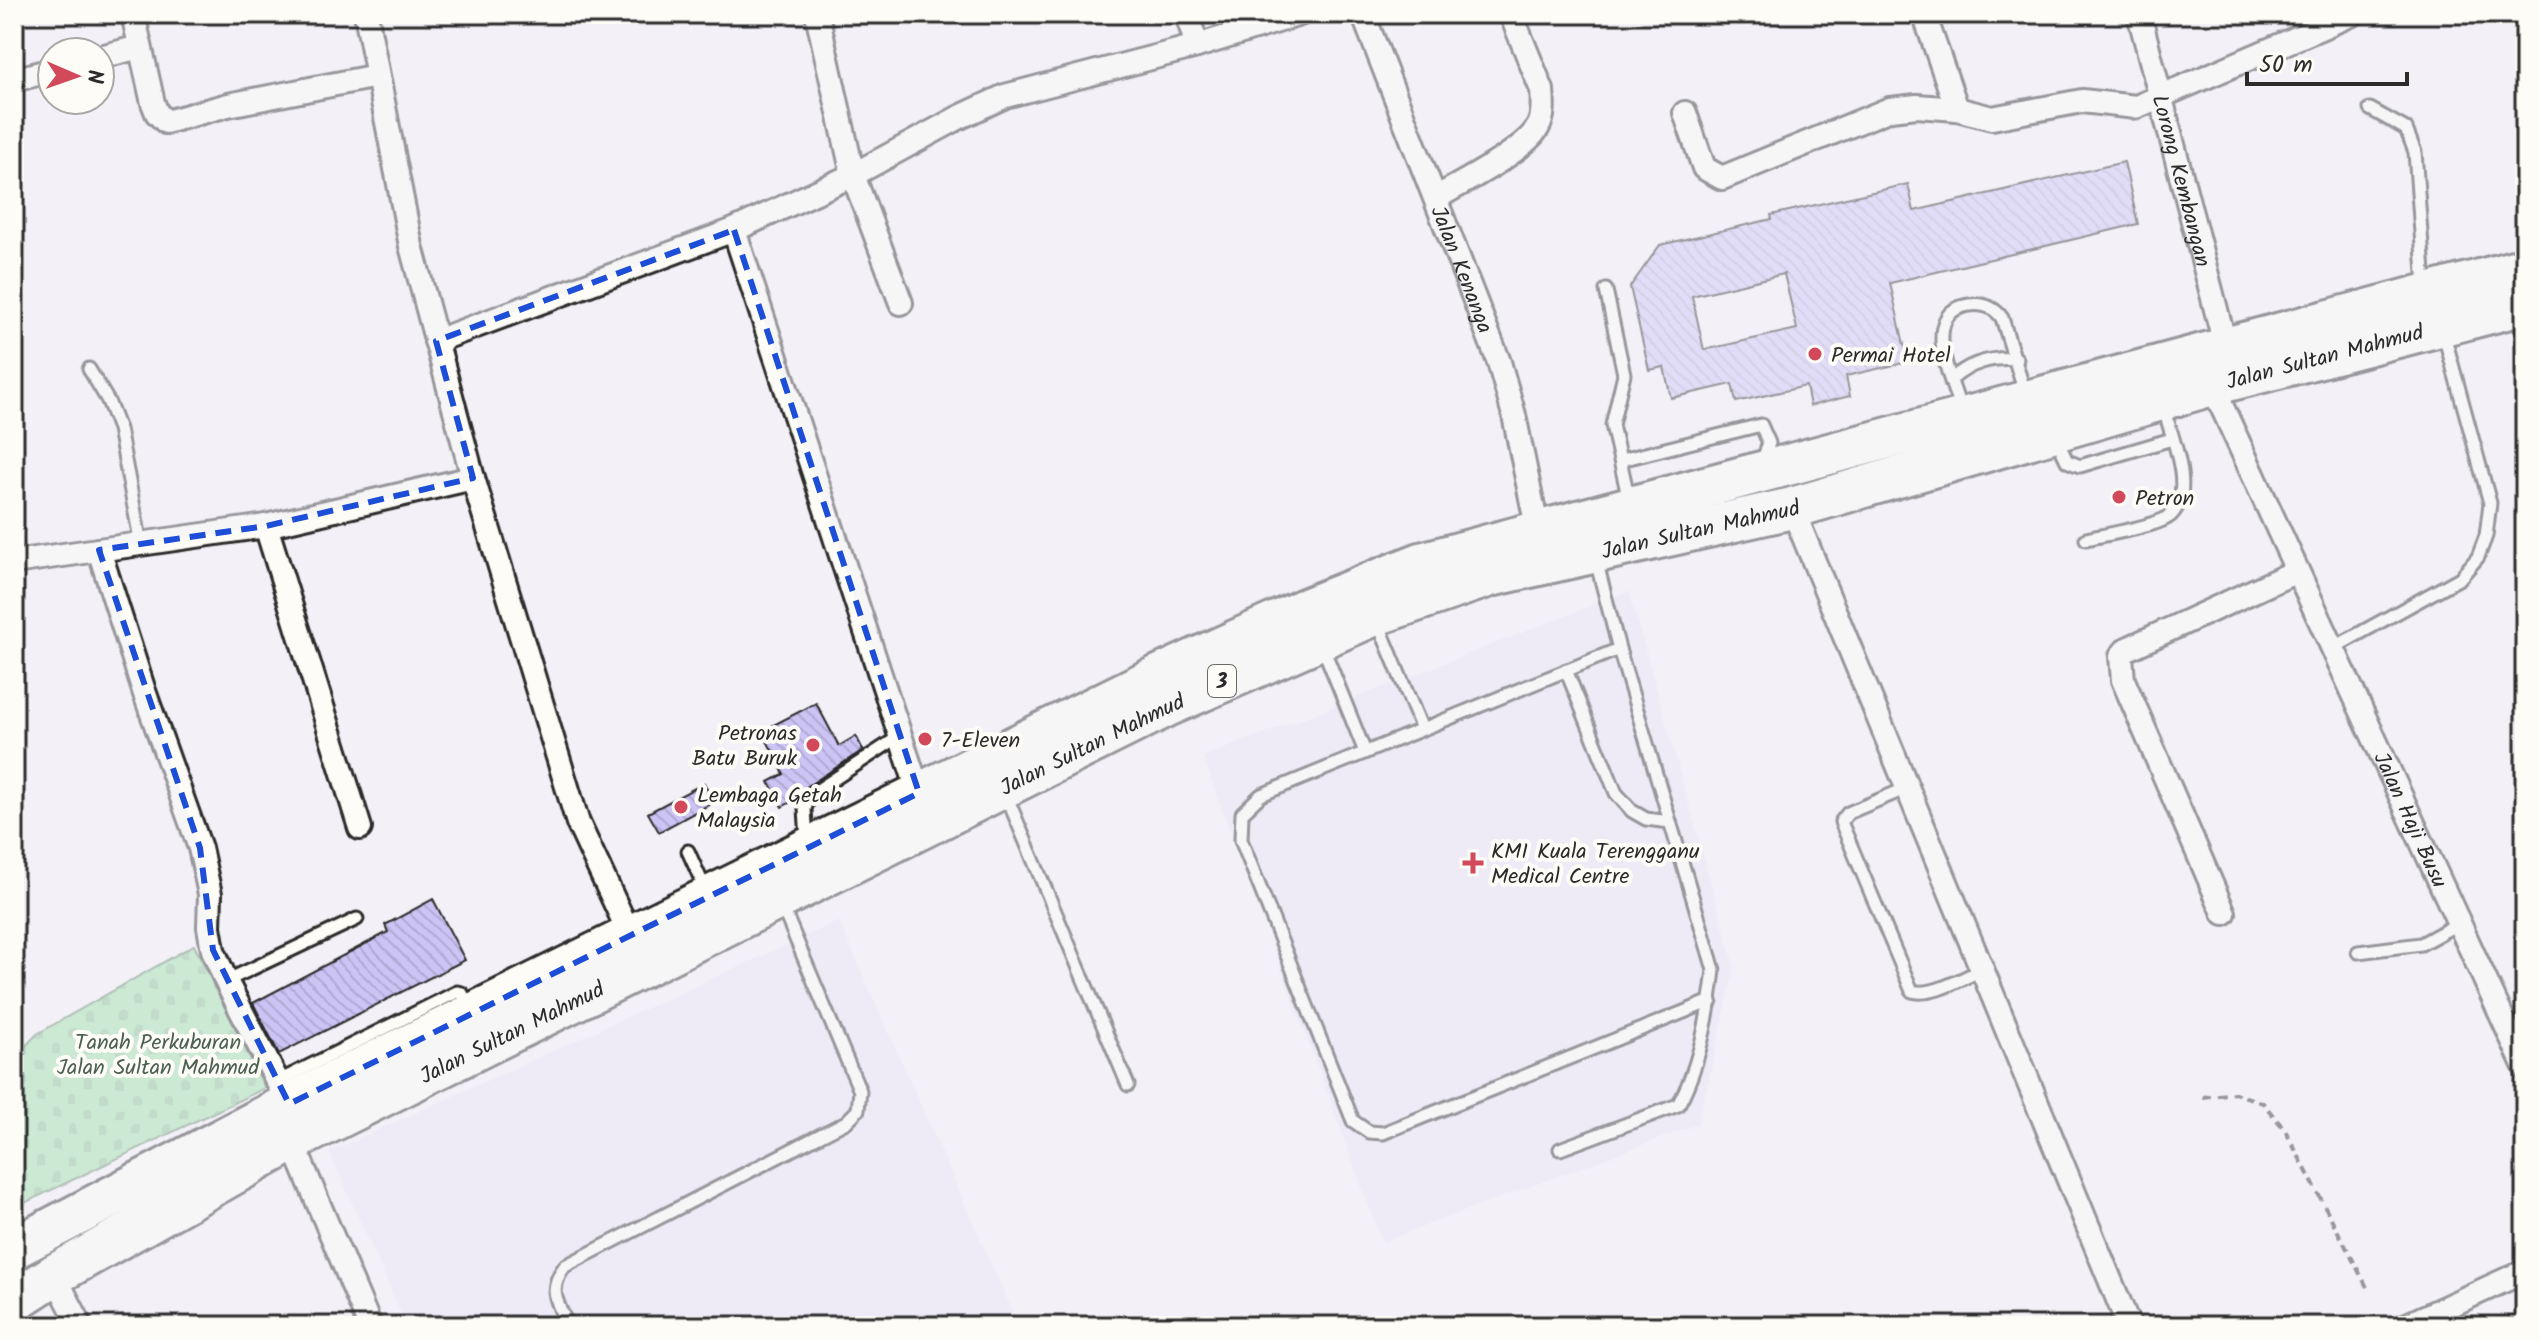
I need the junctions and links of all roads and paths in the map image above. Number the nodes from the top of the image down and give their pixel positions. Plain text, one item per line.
1 (133, 14) edge
2 (366, 14) edge
3 (817, 14) edge
4 (1187, 14) edge
5 (1300, 14) edge
6 (1363, 14) edge
7 (1511, 14) edge
8 (1924, 14) edge
9 (2139, 14) edge
10 (2353, 14) edge
11 (1197, 46) junction
12 (140, 47) junction
13 (116, 53) edge
14 (36, 74) edge
15 (377, 76) junction
16 (14, 80) edge
17 (2162, 97) junction
18 (1957, 109) junction
19 (2370, 109) dead end
20 (1685, 113) dead end
21 (853, 175) junction
22 (1436, 198) junction
23 (734, 230) junction
24 (2525, 268) edge
25 (1606, 290) dead end
26 (901, 303) dead end
27 (2525, 304) edge
28 (2434, 310) junction
29 (436, 341) junction
30 (2226, 348) junction
31 (2017, 359) junction
32 (89, 369) dead end
33 (1952, 379) junction
34 (2212, 385) junction
35 (2161, 400) junction
36 (2027, 401) junction
37 (1963, 417) junction
38 (2053, 432) junction
39 (2172, 439) junction
40 (1621, 460) junction
41 (1756, 473) junction
42 (473, 478) junction
43 (1631, 507) junction
44 (1792, 508) junction
45 (266, 526) junction
46 (1538, 532) junction
47 (2086, 539) dead end
48 (141, 544) junction
49 (99, 550) junction
50 (1594, 551) junction
51 (14, 562) edge
52 (2297, 571) junction
53 (1375, 615) junction
54 (1319, 638) junction
55 (2333, 648) junction
56 (1619, 649) junction
57 (1566, 670) junction
58 (1422, 729) junction
59 (900, 736) junction
60 (1365, 752) junction
61 (1002, 787) junction
62 (1907, 788) junction
63 (919, 793) junction
64 (1670, 822) junction
65 (360, 828) dead end
66 (808, 848) junction
67 (688, 851) dead end
68 (709, 898) junction
69 (779, 898) junction
70 (2224, 913) dead end
71 (357, 919) dead end
72 (2459, 923) junction
73 (631, 937) junction
74 (2358, 952) dead end
75 (1982, 970) junction
76 (226, 981) junction
77 (1711, 1001) junction
78 (2525, 1067) edge
79 (1128, 1085) dead end
80 (2203, 1097) dead end
81 (286, 1109) junction
82 (1560, 1149) dead end
83 (14, 1248) edge
84 (2525, 1271) edge
85 (54, 1275) junction
86 (2369, 1291) dead end
87 (14, 1301) edge
88 (2441, 1319) edge
89 (81, 1326) edge
90 (370, 1326) edge
91 (568, 1326) edge
92 (2129, 1326) edge
93 (2405, 1326) edge

1 - 12 street
2 - 15 street
3 - 21 street
4 - 11 street
5 - 11 street
6 - 22 street, Jalan Kenanga
7 - 22 street
8 - 18 street
9 - 17 street, Lorong Kembangan
10 - 17 street
11 - 21 street
12 - 13 street
12 - 15 street
14 - 16 street
15 - 29 street
17 - 18 street
17 - 30 street, Lorong Kembangan
18 - 20 street
19 - 28 lane
21 - 23 street
21 - 26 street
22 - 46 street, Jalan Kenanga
23 - 29 street
23 - 59 street
24 - 28 highway, Jalan Sultan Mahmud / 3
25 - 40 lane
27 - 28 highway, Jalan Sultan Mahmud / 3
28 - 30 highway, Jalan Sultan Mahmud / 3
28 - 34 highway, Jalan Sultan Mahmud / 3
28 - 55 lane
29 - 42 street
30 - 36 highway, Jalan Sultan Mahmud / 3
31 - 33 lane
31 - 33 lane
31 - 36 lane
32 - 48 lane
33 - 37 lane
34 - 35 highway, Jalan Sultan Mahmud / 3
34 - 52 street, Jalan Haji Busu
35 - 38 highway, Jalan Sultan Mahmud / 3
35 - 39 lane
36 - 37 highway, Jalan Sultan Mahmud / 3
37 - 41 highway, Jalan Sultan Mahmud / 3
38 - 39 lane
38 - 44 highway, Jalan Sultan Mahmud / 3
39 - 47 lane
40 - 41 lane
40 - 43 lane
41 - 43 highway, Jalan Sultan Mahmud / 3
42 - 45 street
42 - 73 street
43 - 46 highway, Jalan Sultan Mahmud / 3
44 - 50 highway, Jalan Sultan Mahmud / 3
44 - 62 street
45 - 48 street
45 - 65 street
46 - 63 highway, Jalan Sultan Mahmud / 3
48 - 49 street
49 - 51 street
49 - 76 street
50 - 53 highway, Jalan Sultan Mahmud / 3
50 - 56 lane
52 - 55 street, Jalan Haji Busu
52 - 70 street
53 - 54 highway, Jalan Sultan Mahmud / 3
53 - 58 lane
54 - 60 lane
54 - 61 highway, Jalan Sultan Mahmud / 3
55 - 72 street, Jalan Haji Busu
56 - 57 lane
56 - 64 lane
57 - 58 lane
57 - 64 lane
58 - 60 lane
59 - 63 street
59 - 66 lane
60 - 77 lane
61 - 69 highway, Jalan Sultan Mahmud / 3
61 - 79 lane
62 - 75 street
62 - 75 lane
63 - 66 highway, Jalan Sultan Mahmud / 3
64 - 77 lane
66 - 68 highway, Jalan Sultan Mahmud / 3
67 - 68 lane
68 - 73 highway, Jalan Sultan Mahmud / 3
69 - 81 highway, Jalan Sultan Mahmud / 3
69 - 91 lane
71 - 76 lane
72 - 74 lane
72 - 78 street, Jalan Haji Busu
73 - 81 highway, Jalan Sultan Mahmud / 3
75 - 92 street
76 - 81 street
77 - 82 lane
80 - 86 path
81 - 83 highway, Jalan Sultan Mahmud / 3
81 - 85 highway, Jalan Sultan Mahmud / 3
81 - 90 street
84 - 88 street
85 - 87 highway, Jalan Sultan Mahmud / 3
85 - 89 street
88 - 93 street

